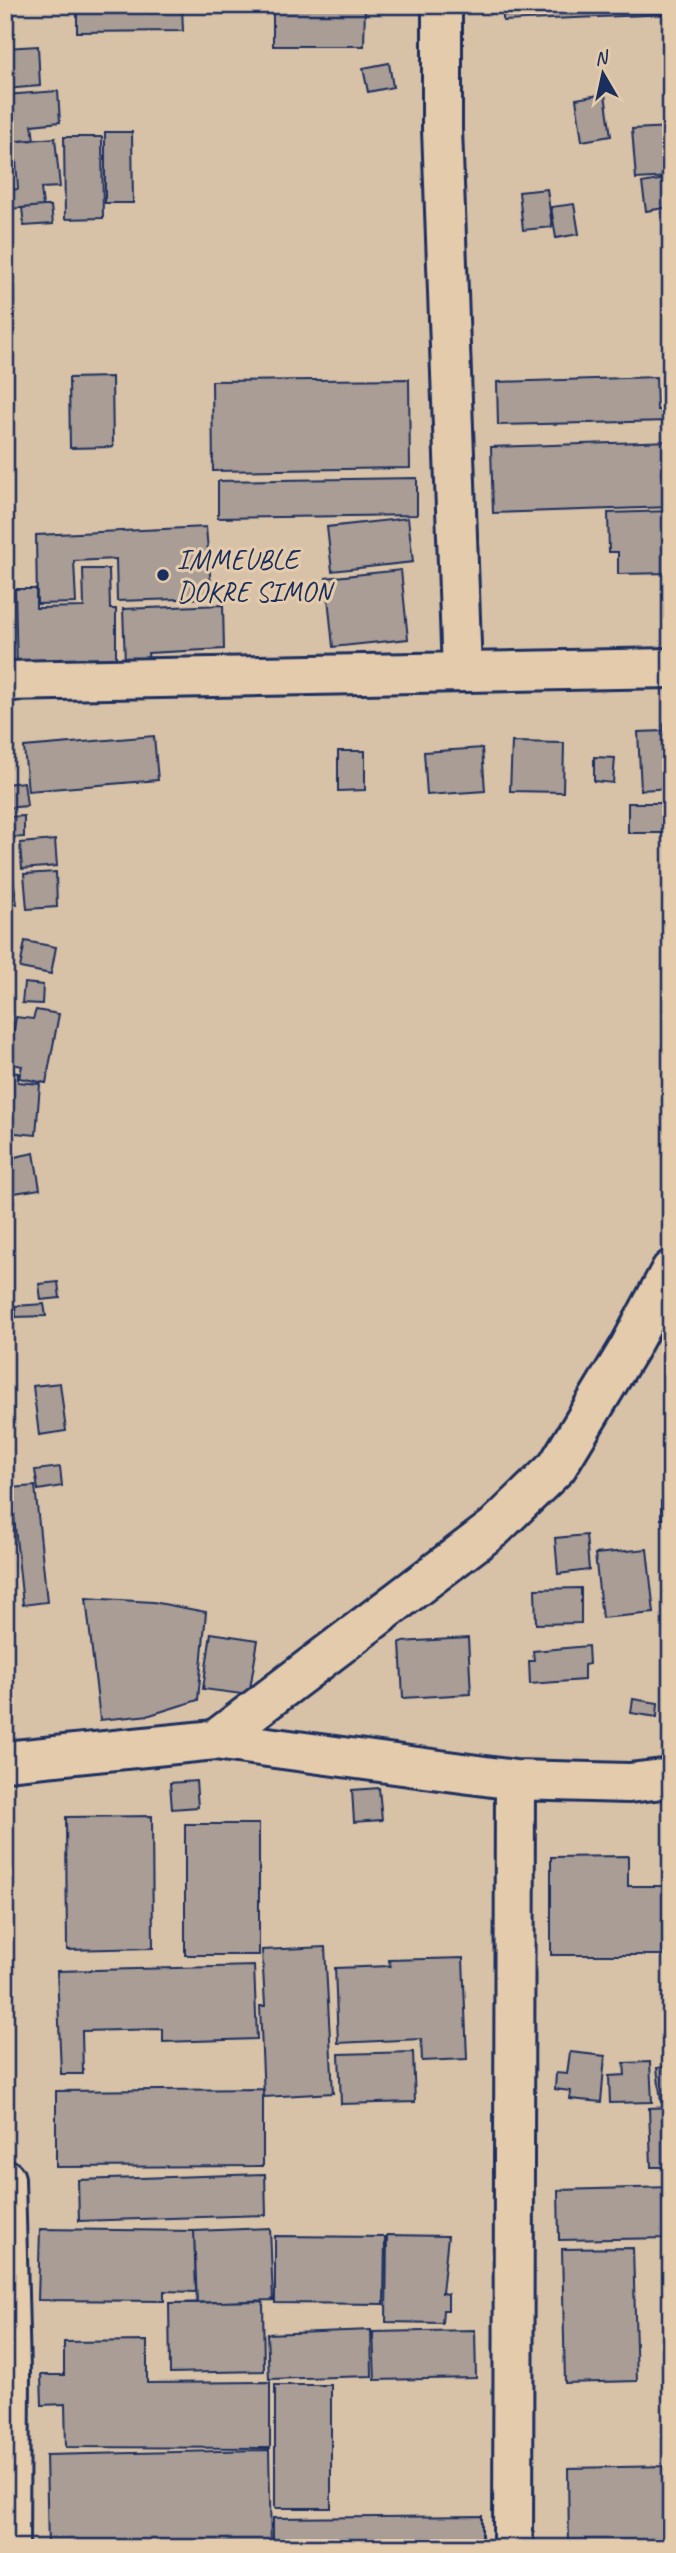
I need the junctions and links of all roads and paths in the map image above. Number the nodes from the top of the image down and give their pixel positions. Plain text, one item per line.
1 (442, 5) edge
2 (671, 668) edge
3 (462, 672) junction
4 (5, 681) edge
5 (671, 1270) edge
6 (215, 1740) junction
7 (5, 1761) edge
8 (671, 1778) edge
9 (515, 1780) junction
10 (5, 2179) edge
11 (8, 2370) edge
12 (9, 2548) edge
13 (513, 2548) edge

1 - 3 street
2 - 3 street
3 - 4 street
5 - 6 street
6 - 7 street
6 - 9 street
8 - 9 street
9 - 13 street
10 - 11 street
11 - 12 street

